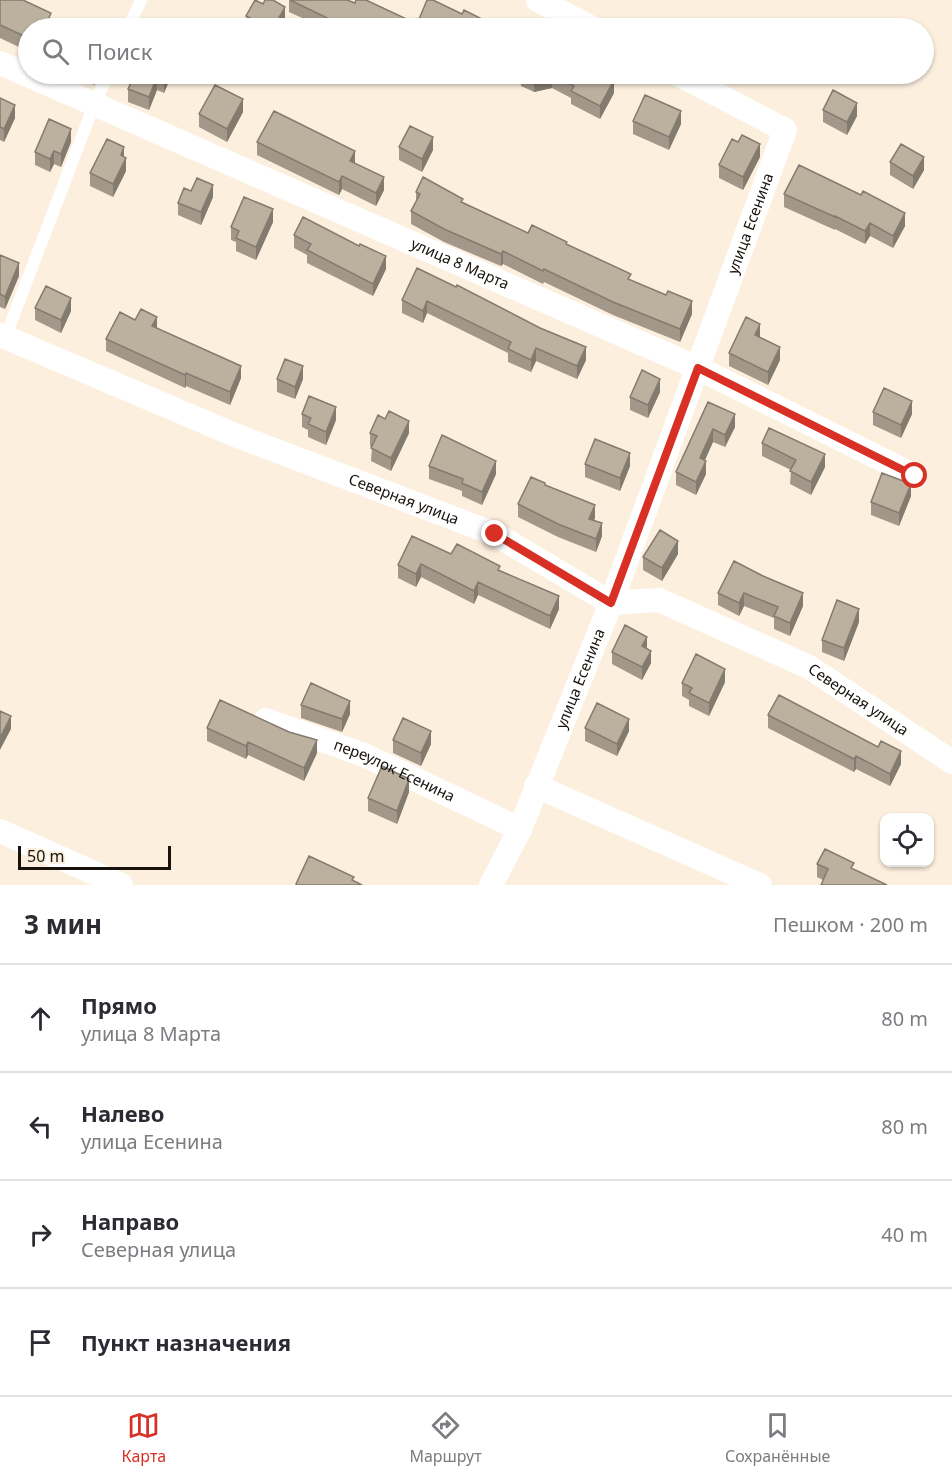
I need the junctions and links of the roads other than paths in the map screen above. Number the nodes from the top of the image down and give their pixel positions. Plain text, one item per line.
1 (141, 0) edge
2 (538, 0) edge
3 (133, 18) edge
4 (573, 18) edge
5 (0, 63) edge
6 (18, 71) edge
7 (47, 84) edge
8 (103, 84) edge
9 (697, 84) edge
10 (94, 105) junction
11 (3, 337) edge
12 (698, 368) junction
13 (915, 476) dead end
14 (611, 603) junction
15 (266, 720) edge
16 (952, 762) edge
17 (536, 786) junction
18 (520, 829) junction
19 (0, 831) edge
20 (121, 885) edge
21 (491, 885) edge
22 (760, 885) edge

1 - 3 lane
2 - 4 street
5 - 6 street, улица 8 Марта
7 - 10 street, улица 8 Марта
8 - 10 lane
9 - 12 street, улица Есенина
10 - 11 lane
10 - 12 street, улица 8 Марта
11 - 14 street, Северная улица
12 - 13 street, улица 8 Марта
12 - 14 street, улица Есенина
14 - 16 street, Северная улица
14 - 17 street, улица Есенина
15 - 18 street, переулок Есенина
17 - 18 street, улица Есенина
17 - 22 street
18 - 21 street, улица Есенина
19 - 20 street

